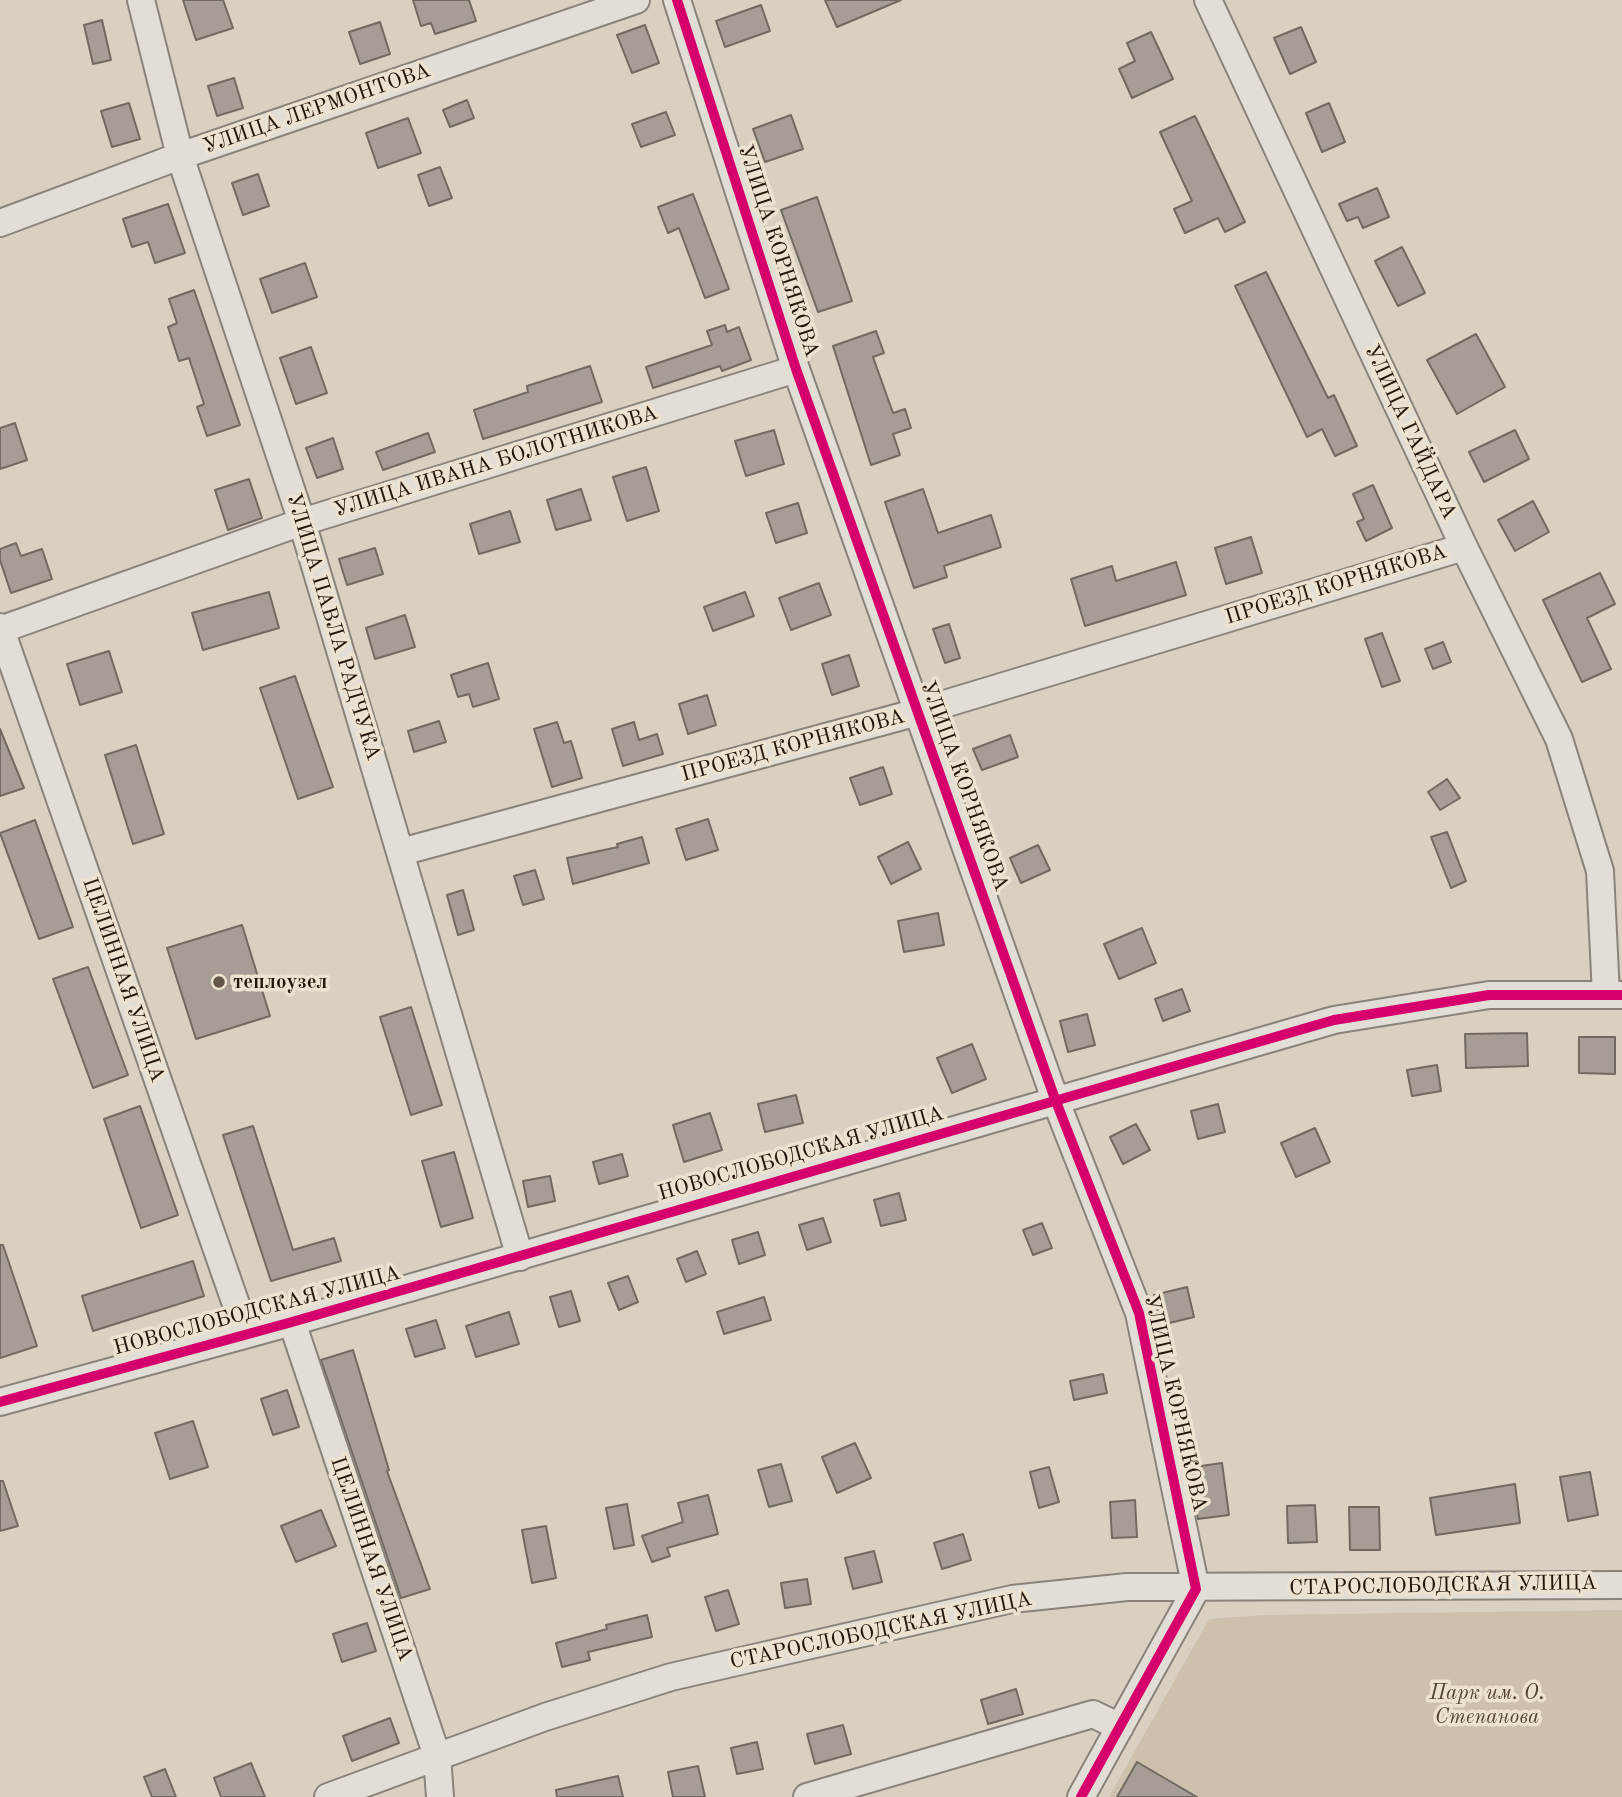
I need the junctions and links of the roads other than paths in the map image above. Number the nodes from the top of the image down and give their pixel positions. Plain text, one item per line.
1 (141, 0) edge
2 (636, 0) edge
3 (677, 0) edge
4 (1208, 0) edge
5 (180, 156) junction
6 (0, 223) edge
7 (796, 369) junction
8 (302, 522) junction
9 (1464, 547) junction
10 (0, 629) edge
11 (918, 712) junction
12 (401, 852) junction
13 (1614, 995) edge
14 (1055, 1099) junction
15 (520, 1257) junction
16 (292, 1322) junction
17 (246, 1333) junction
18 (0, 1402) edge
19 (1622, 1585) edge
20 (1196, 1588) junction
21 (1120, 1727) junction
22 (437, 1756) junction
23 (328, 1797) edge
24 (440, 1797) edge
25 (807, 1797) edge
26 (1081, 1797) edge

1 - 5 street, УЛИЦА ПАВЛА РАДЧУКА
2 - 5 street, УЛИЦА ЛЕРМОНТОВА
3 - 7 street, УЛИЦА КОРНЯКОВА
4 - 9 street, УЛИЦА ГАЙДАРА
5 - 6 street, УЛИЦА ЛЕРМОНТОВА
5 - 8 street, УЛИЦА ПАВЛА РАДЧУКА
7 - 8 street, УЛИЦА ИВАНА БОЛОТНИКОВА
7 - 11 street, УЛИЦА КОРНЯКОВА
8 - 10 street, УЛИЦА ИВАНА БОЛОТНИКОВА
8 - 12 street, УЛИЦА ПАВЛА РАДЧУКА
9 - 11 street, ПРОЕЗД КОРНЯКОВА
9 - 13 street, УЛИЦА ГАЙДАРА
10 - 17 street, ЦЕЛИННАЯ УЛИЦА
11 - 12 street, ПРОЕЗД КОРНЯКОВА
11 - 14 street, УЛИЦА КОРНЯКОВА
12 - 15 street, УЛИЦА ПАВЛА РАДЧУКА
13 - 14 street, НОВОСЛОБОДСКАЯ УЛИЦА
14 - 15 street, НОВОСЛОБОДСКАЯ УЛИЦА
14 - 20 street, УЛИЦА КОРНЯКОВА
15 - 16 street, НОВОСЛОБОДСКАЯ УЛИЦА
16 - 17 street, НОВОСЛОБОДСКАЯ УЛИЦА
16 - 22 street, ЦЕЛИННАЯ УЛИЦА
17 - 18 street, НОВОСЛОБОДСКАЯ УЛИЦА
19 - 20 street, СТАРОСЛОБОДСКАЯ УЛИЦА
20 - 21 street
20 - 22 street, СТАРОСЛОБОДСКАЯ УЛИЦА
21 - 25 street
21 - 26 street
22 - 23 street, СТАРОСЛОБОДСКАЯ УЛИЦА
22 - 24 street, ЦЕЛИННАЯ УЛИЦА

